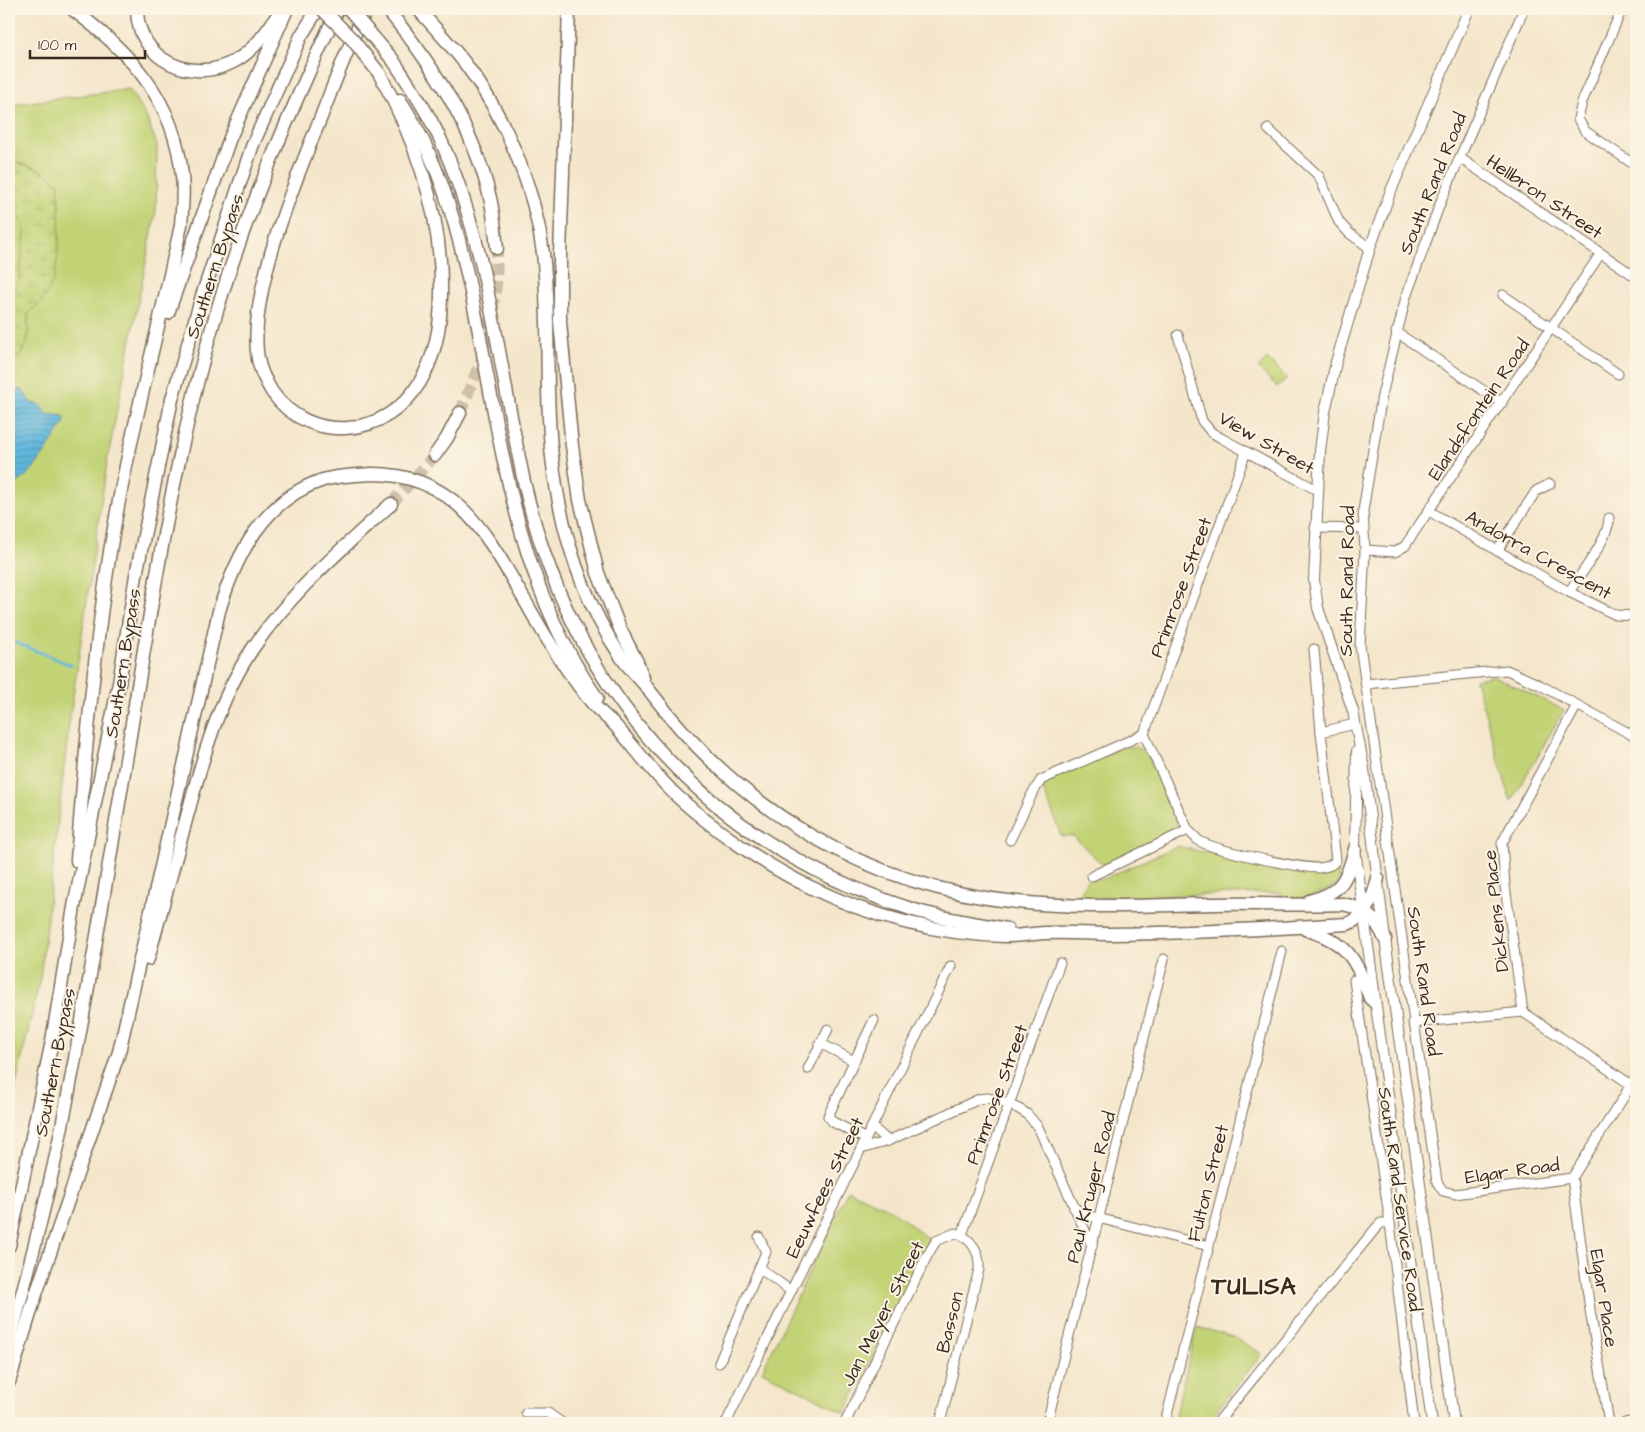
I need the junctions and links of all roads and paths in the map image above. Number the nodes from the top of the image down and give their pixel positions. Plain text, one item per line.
1 (72, 9) edge
2 (137, 9) edge
3 (282, 9) edge
4 (287, 9) edge
5 (318, 9) edge
6 (322, 9) edge
7 (338, 9) edge
8 (349, 9) edge
9 (367, 9) edge
10 (386, 9) edge
11 (418, 9) edge
12 (569, 9) edge
13 (1469, 9) edge
14 (1524, 9) edge
15 (1622, 9) edge
16 (380, 75) junction
17 (1268, 129) dead end
18 (1460, 158) junction
19 (1636, 166) edge
20 (496, 248) tunnel mouth
21 (1370, 248) junction
22 (1601, 253) junction
23 (1636, 277) edge
24 (1503, 295) dead end
25 (1551, 329) junction
26 (1396, 332) junction
27 (1178, 335) dead end
28 (1618, 374) dead end
29 (1502, 402) junction
30 (460, 413) tunnel mouth
31 (1246, 452) junction
32 (435, 455) tunnel mouth
33 (127, 462) junction
34 (1550, 484) dead end
35 (1317, 490) junction
36 (391, 504) tunnel mouth
37 (1429, 511) junction
38 (1609, 518) dead end
39 (1315, 528) junction
40 (1363, 529) junction
41 (1365, 550) junction
42 (1497, 551) junction
43 (1569, 592) junction
44 (1636, 616) edge
45 (1314, 649) dead end
46 (645, 684) junction
47 (1366, 684) junction
48 (1577, 705) junction
49 (611, 721) junction
50 (1355, 724) junction
51 (1321, 732) junction
52 (1144, 734) junction
53 (1357, 737) junction
54 (1636, 737) edge
55 (1188, 830) junction
56 (1010, 840) dead end
57 (1355, 849) junction
58 (1092, 876) dead end
59 (1378, 878) junction
60 (1294, 904) junction
61 (1363, 912) junction
62 (73, 916) junction
63 (1296, 926) junction
64 (1031, 934) junction
65 (1386, 939) junction
66 (1282, 950) dead end
67 (1164, 959) dead end
68 (1060, 963) dead end
69 (951, 966) dead end
70 (1354, 980) dead end
71 (133, 997) junction
72 (1374, 1002) junction
73 (1523, 1012) junction
74 (874, 1020) dead end
75 (1413, 1023) junction
76 (828, 1029) dead end
77 (820, 1043) junction
78 (854, 1061) junction
79 (808, 1069) dead end
80 (1634, 1084) edge
81 (1009, 1104) junction
82 (872, 1127) junction
83 (866, 1139) junction
84 (888, 1141) junction
85 (861, 1149) junction
86 (1436, 1177) joint
87 (1572, 1178) junction
88 (1074, 1208) junction
89 (1098, 1218) junction
90 (1390, 1223) junction
91 (962, 1235) junction
92 (759, 1237) dead end
93 (9, 1246) edge
94 (1092, 1246) junction
95 (1209, 1246) junction
96 (759, 1268) junction
97 (791, 1291) junction
98 (9, 1342) edge
99 (719, 1363) dead end
100 (9, 1382) edge
101 (526, 1413) dead end
102 (1636, 1421) edge
103 (562, 1423) edge
104 (726, 1423) edge
105 (845, 1423) edge
106 (940, 1423) edge
107 (1047, 1423) edge
108 (1164, 1423) edge
109 (1217, 1423) edge
110 (1414, 1423) edge
111 (1432, 1423) edge
112 (1454, 1423) edge
113 (1609, 1423) edge
114 (1625, 1423) edge

1 - 33 highway
2 - 3 highway
4 - 33 highway
5 - 62 highway, Southern Bypass
6 - 16 highway, bridge
7 - 98 highway, Southern Bypass
8 - 64 highway, bridge
9 - 16 highway
10 - 20 highway
11 - 46 highway
12 - 46 highway
13 - 21 main road, South Rand Road
14 - 18 street, South Rand Road
15 - 19 street
16 - 49 highway
17 - 21 street
18 - 22 street, Hellbron Street
18 - 26 street, South Rand Road
21 - 35 main road, South Rand Road
22 - 23 street, Hellbron Street
22 - 25 street, Elandsfontein Road
24 - 25 street
25 - 28 street
25 - 29 street, Elandsfontein Road
26 - 29 street
26 - 40 street, South Rand Road
27 - 31 street, View Street
29 - 37 street, Elandsfontein Road
30 - 32 highway
31 - 35 street, View Street
31 - 52 street, Primrose Street
33 - 62 highway
34 - 42 street
35 - 39 main road, South Rand Road
36 - 71 highway
37 - 41 street, Elandsfontein Road
37 - 42 street, Andorra Crescent
38 - 43 street
39 - 40 street
39 - 50 main road, South Rand Road
40 - 41 street, South Rand Road
41 - 47 street, South Rand Road
42 - 43 street, Andorra Crescent
43 - 44 street, Andorra Crescent
45 - 51 street, South Rand Road
46 - 60 highway
47 - 48 street
47 - 75 street, South Rand Road
48 - 54 street
48 - 73 street, Dickens Place
49 - 64 highway
49 - 71 highway
50 - 51 street
50 - 53 main road, South Rand Road
51 - 55 street, South Rand Road
52 - 55 street
52 - 56 street
53 - 57 main road, South Rand Road
53 - 59 main road, South Rand Road
55 - 58 street
57 - 60 highway
57 - 61 main road, South Rand Road
59 - 61 highway
59 - 65 main road, South Rand Road
60 - 61 highway
61 - 63 highway
61 - 65 highway
61 - 72 main road, South Rand Road
62 - 93 highway, Southern Bypass
63 - 64 highway
63 - 72 highway
65 - 112 main road, South Rand Road
66 - 95 street, Fulton Street
67 - 89 street, Paul Kruger Road
68 - 81 street, Primrose Street
69 - 82 street, Eeuwfees Street
70 - 90 street, South Rand Service Road
71 - 100 highway
72 - 111 main road, South Rand Road
73 - 75 street
73 - 80 street
74 - 78 street
75 - 86 street, South Rand Road
76 - 77 street
77 - 78 street
77 - 79 street
78 - 83 street
80 - 87 street
81 - 84 street
81 - 88 street
81 - 91 street, Primrose Street
82 - 83 street, Eeuwfees Street
82 - 84 street
83 - 85 street, Eeuwfees Street
84 - 85 street
85 - 97 street, Eeuwfees Street
86 - 87 street, Elgar Road
87 - 113 street, Elgar Place
88 - 89 street
88 - 94 street
89 - 94 street, Paul Kruger Road
89 - 95 street
90 - 109 street
90 - 110 street, South Rand Service Road
91 - 105 street, Jan Meyer Street
91 - 106 street, Basson
92 - 96 street
94 - 107 street, Paul Kruger Road
95 - 108 street, Fulton Street
96 - 97 street
96 - 99 street
97 - 104 street, Eeuwfees Street
101 - 103 street
102 - 114 street

